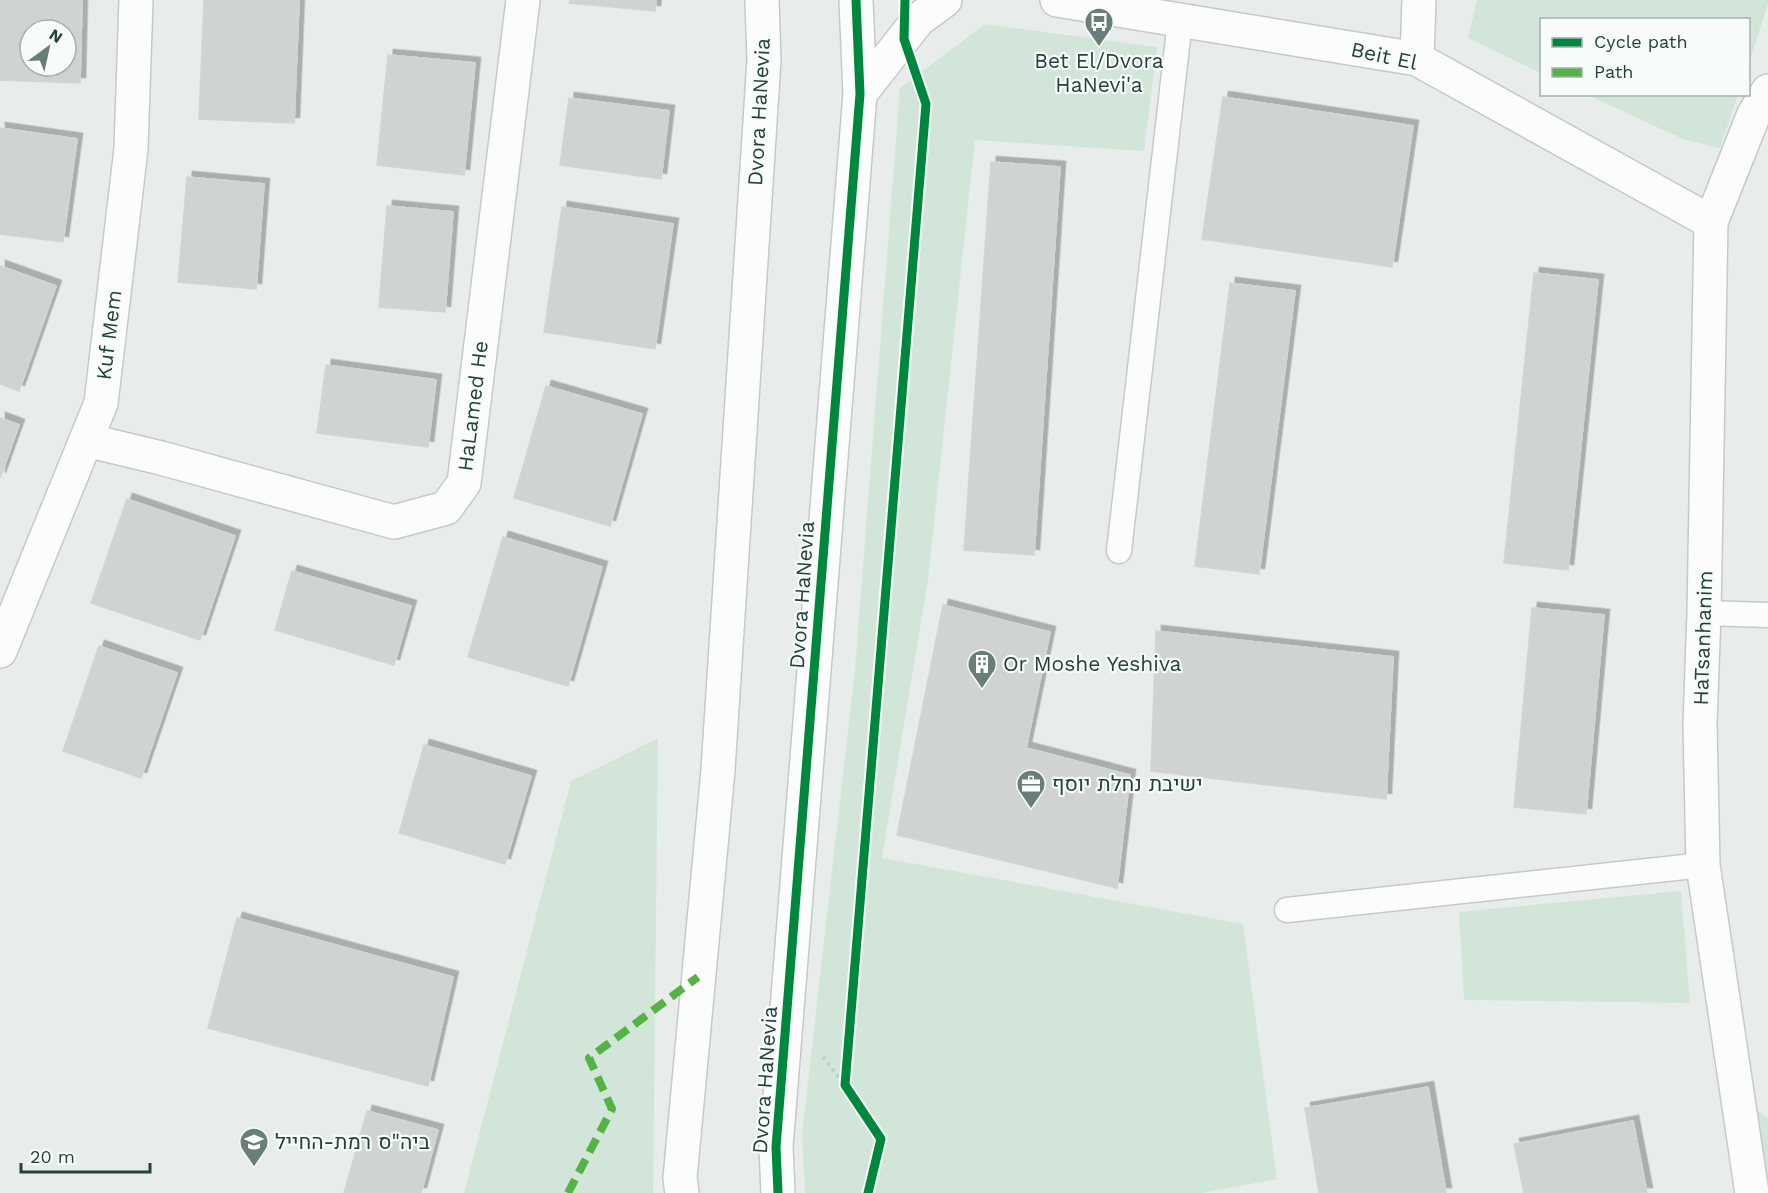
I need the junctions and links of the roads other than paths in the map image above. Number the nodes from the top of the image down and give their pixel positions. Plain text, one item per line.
1 (136, 0) edge
2 (522, 0) edge
3 (762, 0) edge
4 (856, 0) edge
5 (945, 0) edge
6 (1057, 0) edge
7 (1419, 0) edge
8 (1180, 21) junction
9 (1417, 59) junction
10 (1768, 91) edge
11 (860, 94) junction
12 (1711, 222) junction
13 (86, 441) junction
14 (1119, 551) dead end
15 (1704, 613) junction
16 (1768, 615) edge
17 (0, 651) edge
18 (1703, 865) junction
19 (1287, 910) dead end
20 (682, 1193) edge
21 (778, 1193) edge
22 (1752, 1193) edge

1 - 13 street, Kuf Mem
2 - 13 street, HaLamed He
3 - 20 street, Dvora HaNevia
4 - 11 street, Dvora HaNevia
5 - 11 street
6 - 8 street, Beit El
7 - 9 street
8 - 9 street, Beit El
8 - 14 lane
9 - 12 street, Beit El
10 - 12 street, HaTsanhanim
11 - 21 street, Dvora HaNevia
12 - 15 street, HaTsanhanim
13 - 17 street, Kuf Mem
15 - 16 lane
15 - 18 street, HaTsanhanim
18 - 19 lane
18 - 22 street, HaTsanhanim

